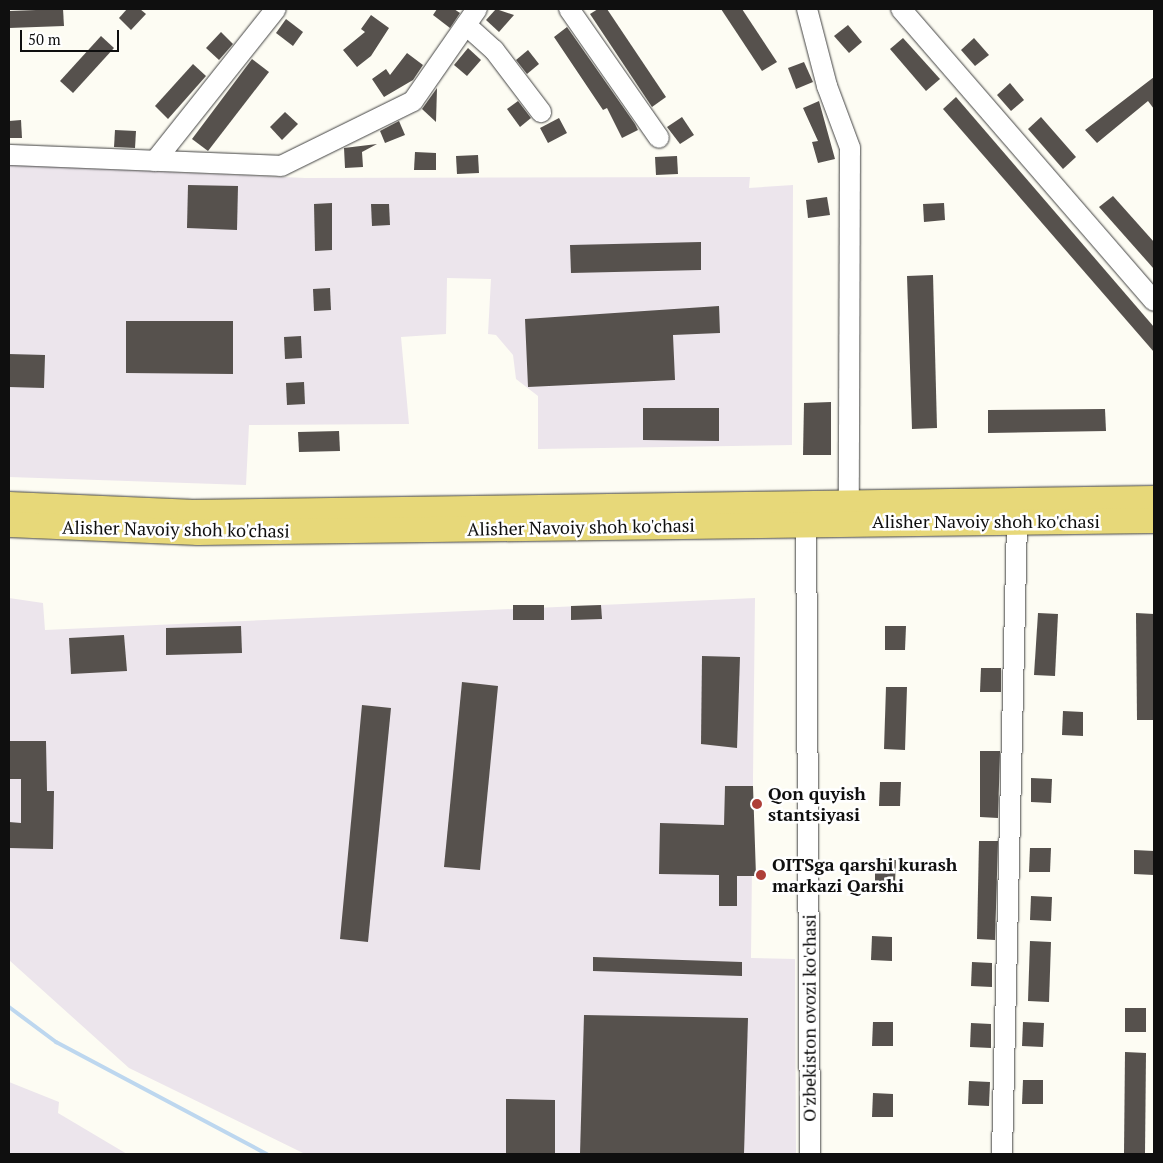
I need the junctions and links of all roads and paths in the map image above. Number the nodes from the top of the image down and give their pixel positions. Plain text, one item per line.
1 (276, 9) edge
2 (569, 9) edge
3 (807, 9) edge
4 (901, 9) edge
5 (472, 17) edge
6 (541, 112) dead end
7 (659, 138) dead end
8 (9, 155) edge
9 (155, 161) junction
10 (1154, 301) edge
11 (1154, 498) edge
12 (9, 504) edge
13 (848, 512) junction
14 (806, 513) junction
15 (1154, 520) edge
16 (1017, 523) junction
17 (9, 524) edge
18 (810, 1154) edge
19 (1002, 1154) edge

1 - 9 street
2 - 7 street
3 - 13 street
4 - 10 street
5 - 6 street
5 - 9 street
8 - 9 street
11 - 13 main road, Alisher Navoiy shoh ko'chasi
12 - 14 main road, Alisher Navoiy shoh ko'chasi
13 - 14 main road, Alisher Navoiy shoh ko'chasi
13 - 16 main road, Alisher Navoiy shoh ko'chasi
14 - 17 main road, Alisher Navoiy shoh ko'chasi
14 - 18 street, O'zbekiston ovozi ko'chasi
15 - 16 main road, Alisher Navoiy shoh ko'chasi
16 - 19 street

